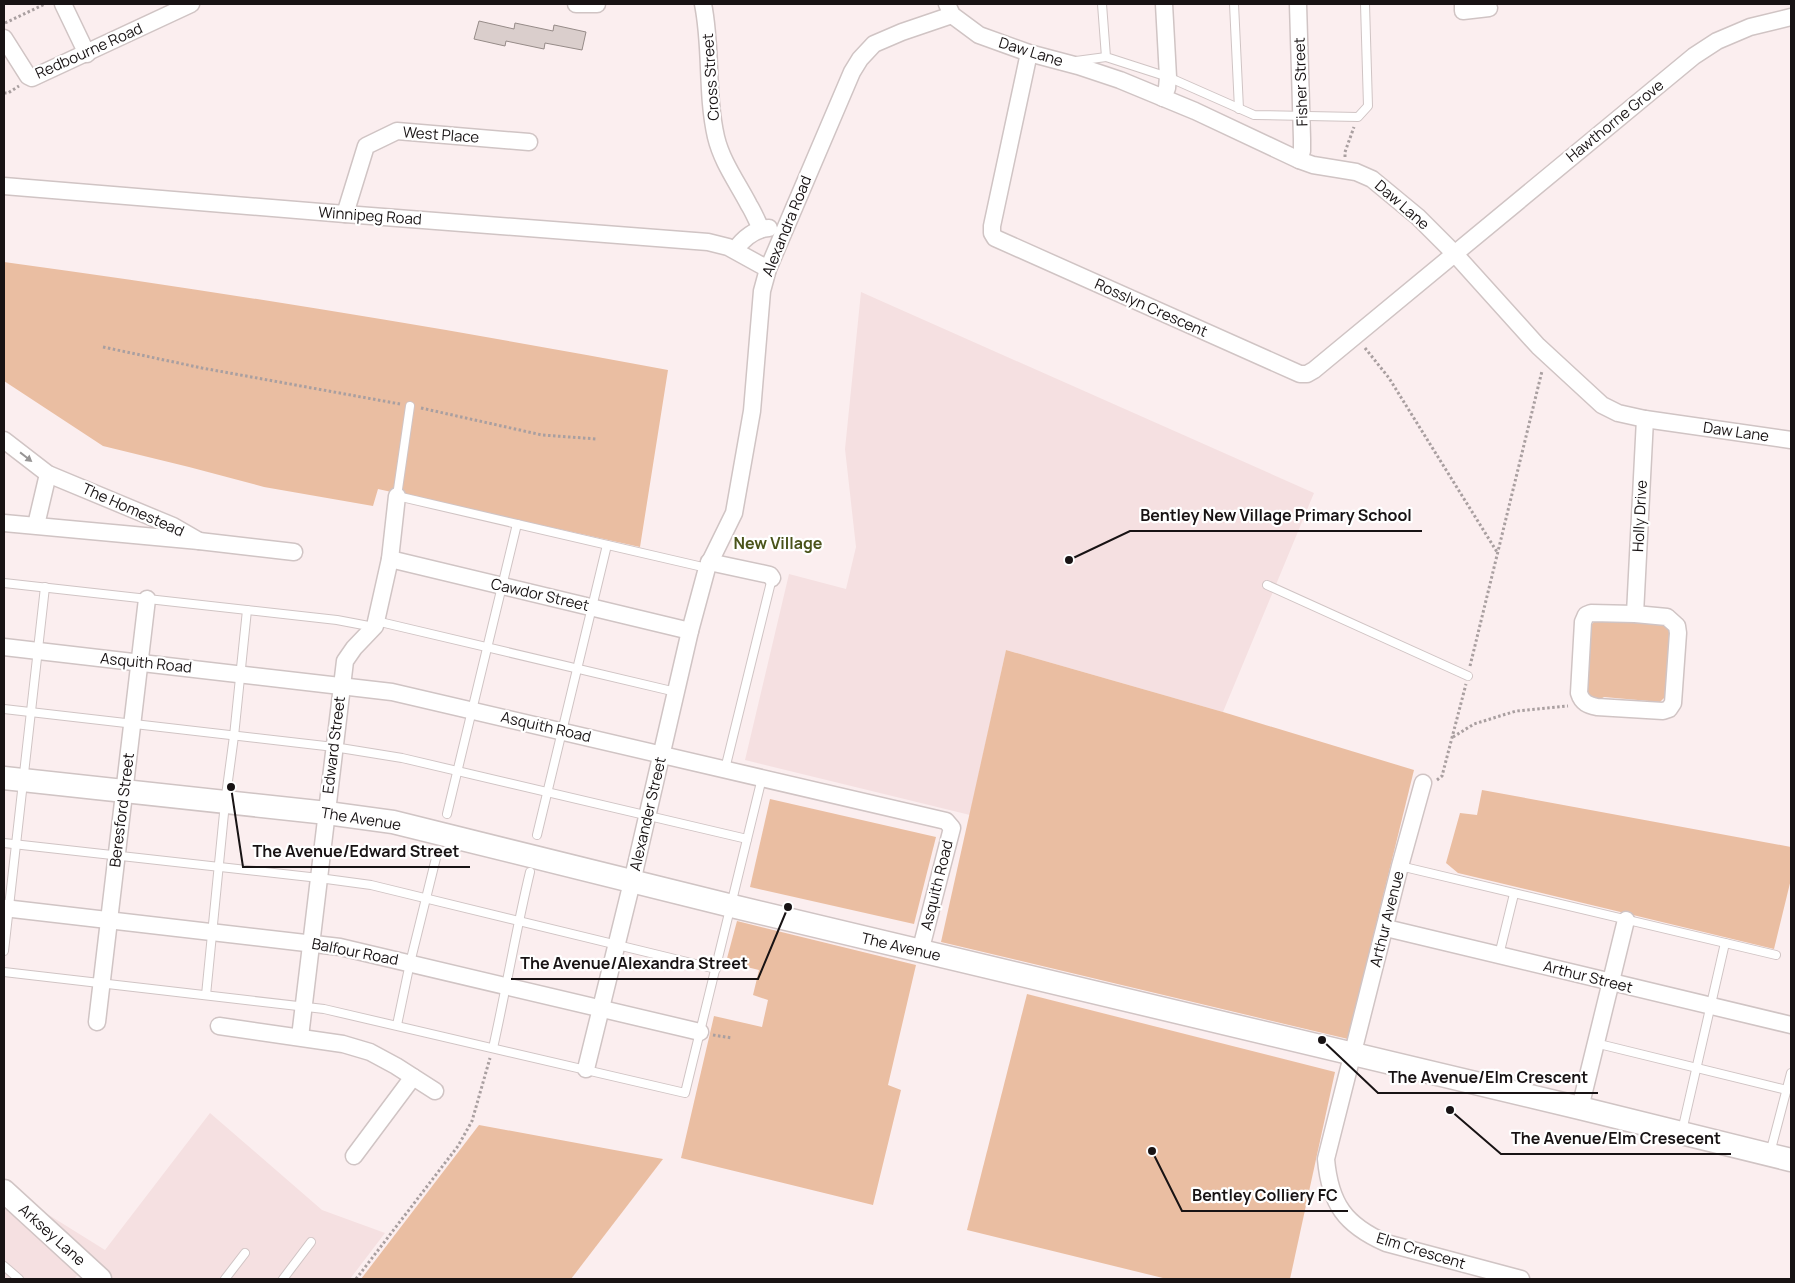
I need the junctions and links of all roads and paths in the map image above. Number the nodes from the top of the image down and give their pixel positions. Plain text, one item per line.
1 (45, 4) edge
2 (63, 4) edge
3 (191, 4) edge
4 (576, 4) edge
5 (597, 4) edge
6 (703, 4) edge
7 (1102, 4) edge
8 (1164, 4) edge
9 (1234, 4) edge
10 (1298, 4) edge
11 (1365, 4) edge
12 (1463, 4) edge
13 (1490, 8) dead end
14 (950, 9) edge
15 (1791, 17) edge
16 (4, 24) edge
17 (4, 38) edge
18 (1029, 53) junction
19 (87, 54) junction
20 (1106, 57) junction
21 (1066, 63) junction
22 (1168, 77) junction
23 (1163, 98) junction
24 (1239, 109) junction
25 (1302, 115) junction
26 (1358, 117) junction
27 (529, 142) dead end
28 (1300, 160) junction
29 (1344, 170) junction
30 (4, 186) edge
31 (345, 214) junction
32 (760, 229) junction
33 (783, 232) junction
34 (736, 250) junction
35 (1454, 253) junction
36 (768, 269) junction
37 (1355, 336) junction
38 (103, 347) dead end
39 (1546, 353) junction
40 (410, 406) junction
41 (1646, 419) junction
42 (597, 439) dead end
43 (4, 440) edge
44 (1791, 440) edge
45 (48, 474) junction
46 (397, 496) junction
47 (4, 523) edge
48 (517, 524) junction
49 (36, 525) junction
50 (199, 541) junction
51 (607, 545) junction
52 (294, 552) dead end
53 (1498, 553) junction
54 (390, 559) junction
55 (709, 563) junction
56 (772, 578) joint
57 (4, 583) edge
58 (1267, 585) dead end
59 (502, 586) junction
60 (45, 587) junction
61 (147, 599) junction
62 (593, 607) junction
63 (247, 610) junction
64 (1635, 614) junction
65 (375, 624) junction
66 (690, 631) junction
67 (4, 647) edge
68 (488, 647) junction
69 (37, 651) junction
70 (139, 662) junction
71 (578, 669) junction
72 (240, 674) junction
73 (1468, 676) junction
74 (342, 685) junction
75 (676, 692) junction
76 (1581, 700) junction
77 (4, 709) edge
78 (472, 711) junction
79 (30, 713) junction
80 (132, 725) junction
81 (562, 731) junction
82 (234, 736) junction
83 (1452, 737) junction
84 (334, 747) junction
85 (661, 755) junction
86 (725, 769) junction
87 (458, 771) junction
88 (762, 777) junction
89 (14, 779) edge
90 (1422, 788) joint
91 (124, 792) junction
92 (548, 792) junction
93 (224, 802) junction
94 (326, 814) junction
95 (447, 814) dead end
96 (647, 816) junction
97 (537, 835) dead end
98 (747, 839) junction
99 (4, 843) edge
100 (16, 844) junction
101 (116, 856) junction
102 (436, 858) dead end
103 (1400, 866) junction
104 (219, 867) junction
105 (530, 872) dead end
106 (319, 878) junction
107 (632, 882) junction
108 (1514, 894) junction
109 (426, 900) junction
110 (732, 906) junction
111 (6, 908) edge
112 (109, 920) junction
113 (1626, 920) junction
114 (518, 922) junction
115 (1386, 928) junction
116 (212, 932) junction
117 (312, 943) junction
118 (1725, 943) junction
119 (616, 945) junction
120 (4, 951) edge
121 (920, 952) junction
122 (1499, 955) junction
123 (1776, 955) dead end
124 (410, 963) junction
125 (716, 969) junction
126 (4, 972) edge
127 (1610, 982) junction
128 (101, 984) junction
129 (507, 987) junction
130 (206, 995) junction
131 (1710, 1006) junction
132 (304, 1007) junction
133 (600, 1009) junction
134 (97, 1022) dead end
135 (397, 1025) junction
136 (1791, 1025) edge
137 (219, 1026) dead end
138 (700, 1032) junction
139 (300, 1037) junction
140 (1595, 1043) junction
141 (493, 1048) junction
142 (1353, 1055) junction
143 (1696, 1068) junction
144 (586, 1069) junction
145 (1791, 1073) edge
146 (413, 1077) junction
147 (1787, 1090) junction
148 (435, 1091) dead end
149 (1580, 1108) junction
150 (1681, 1133) junction
151 (1769, 1155) junction
152 (354, 1156) dead end
153 (1791, 1160) edge
154 (4, 1191) edge
155 (311, 1242) dead end
156 (245, 1253) dead end
157 (4, 1266) edge
158 (19, 1279) edge
159 (100, 1279) edge
160 (224, 1279) edge
161 (283, 1279) edge
162 (356, 1279) edge
163 (1521, 1279) edge

1 - 16 path
2 - 19 street
3 - 19 street, Redbourne Road
4 - 5 street
6 - 32 street, Cross Street
7 - 20 lane
8 - 22 street
9 - 24 lane
10 - 25 street, Fisher Street
11 - 26 lane
12 - 13 street
14 - 18 street, Daw Lane
14 - 33 street, Alexandra Road
15 - 35 street, Hawthorne Grove
17 - 19 street, Redbourne Road
18 - 21 street, Daw Lane
18 - 37 street, Rosslyn Crescent
20 - 21 lane
20 - 22 lane
21 - 23 street, Daw Lane
22 - 23 street
22 - 24 lane
23 - 28 street, Daw Lane
24 - 25 lane
25 - 26 lane
25 - 28 street, Fisher Street
26 - 29 path
27 - 31 street, West Place
28 - 29 street, Daw Lane
29 - 35 street, Daw Lane
30 - 31 street, Winnipeg Road
31 - 34 street, Winnipeg Road
32 - 33 street
32 - 34 street
33 - 36 street, Alexandra Road
34 - 36 street, Winnipeg Road
35 - 37 street, Rosslyn Crescent
35 - 39 street, Daw Lane
36 - 55 street, Alexandra Road
37 - 53 path
38 - 40 path
39 - 41 street, Daw Lane
39 - 53 path
40 - 42 path
40 - 46 lane
41 - 44 street, Daw Lane
41 - 64 street, Holly Drive
43 -> 45 street, The Homestead
45 - 49 street
45 - 50 street, The Homestead
46 - 48 lane
46 - 54 street
47 - 49 street, The Homestead
48 - 51 lane
48 - 59 lane
49 - 50 street, The Homestead
50 - 52 street
51 - 55 lane
51 - 62 lane
53 - 73 path
54 - 59 street, Cawdor Street
54 - 65 street
55 - 56 street
55 - 66 street, Alexander Street
56 - 86 lane
57 - 60 lane
58 - 73 lane
59 - 62 street, Cawdor Street
59 - 68 lane
60 - 61 lane
60 - 69 lane
61 - 63 lane
61 - 70 street, Beresford Street
62 - 66 street, Cawdor Street
62 - 71 lane
63 - 65 lane
63 - 72 lane
64 - 76 street
64 - 76 street
65 - 68 lane
65 - 74 street, Edward Street
66 - 75 street, Alexander Street
67 - 69 street, Asquith Road
68 - 71 lane
68 - 78 lane
69 - 70 street, Asquith Road
69 - 79 lane
70 - 72 street, Asquith Road
70 - 80 street, Beresford Street
71 - 75 lane
71 - 81 lane
72 - 74 street, Asquith Road
72 - 82 lane
73 - 83 path
74 - 78 street, Asquith Road
74 - 84 street, Edward Street
75 - 85 street, Alexander Street
76 - 83 path
77 - 79 lane
78 - 81 street, Asquith Road
78 - 87 lane
79 - 80 lane
79 - 89 lane
80 - 82 lane
80 - 91 street, Beresford Street
81 - 85 street, Asquith Road
81 - 92 lane
82 - 84 lane
82 - 93 lane
83 - 90 path
84 - 87 lane
84 - 94 street, Edward Street
85 - 86 street, Asquith Road
85 - 96 street, Alexander Street
86 - 88 street, Asquith Road
87 - 92 lane
87 - 95 lane
88 - 98 lane
88 - 121 street, Asquith Road
89 - 91 street, The Avenue
89 - 100 lane
90 - 103 street, Arthur Avenue
91 - 93 street, The Avenue
91 - 101 street, Beresford Street
92 - 96 lane
92 - 97 lane
93 - 94 street, The Avenue
93 - 104 lane
94 - 106 street, Edward Street
94 - 107 street, The Avenue
96 - 98 lane
96 - 107 street, Alexander Street
98 - 110 lane
99 - 100 lane
100 - 101 lane
100 - 111 lane
101 - 104 lane
101 - 112 street, Beresford Street
102 - 109 lane
103 - 108 lane
103 - 115 street, Arthur Avenue
104 - 106 lane
104 - 116 lane
105 - 114 lane
106 - 109 lane
106 - 117 street, Edward Street
107 - 110 street, The Avenue
107 - 119 street, Alexander Street
108 - 113 lane
108 - 122 lane
109 - 114 lane
109 - 124 lane
110 - 121 street, The Avenue
110 - 125 lane
111 - 112 street, Balfour Road
111 - 120 lane
112 - 116 street, Balfour Road
112 - 128 street, Beresford Street
113 - 118 lane
113 - 127 street
114 - 119 lane
114 - 129 lane
115 - 122 street, Arthur Street
115 - 142 street, Arthur Avenue
116 - 117 street, Balfour Road
116 - 130 lane
117 - 124 street, Balfour Road
117 - 132 street, Edward Street
118 - 123 lane
118 - 131 lane
119 - 125 lane
119 - 133 street, Alexander Street
121 - 142 street, The Avenue
122 - 127 street, Arthur Street
124 - 129 street, Balfour Road
124 - 135 lane
125 - 138 lane
126 - 128 lane
127 - 131 street, Arthur Street
127 - 140 street
128 - 130 lane
128 - 134 street, Beresford Street
129 - 133 street, Balfour Road
129 - 141 lane
130 - 132 lane
131 - 136 street, Arthur Street
131 - 143 lane
132 - 135 lane
132 - 139 street, Edward Street
133 - 138 street, Balfour Road
133 - 144 street, Alexander Street
135 - 141 lane
137 - 139 street
138 - 144 lane
139 - 146 street
140 - 143 lane
140 - 149 street
141 - 144 lane
141 - 162 path
142 - 149 street, The Avenue
142 - 163 street, Elm Crescent
143 - 147 lane
143 - 150 lane
145 - 147 lane
146 - 148 street
146 - 152 street
147 - 151 lane
149 - 150 street, The Avenue
150 - 151 street, The Avenue
151 - 153 street, The Avenue
154 - 159 street, Arksey Lane
155 - 161 lane
156 - 160 lane
157 - 158 lane

